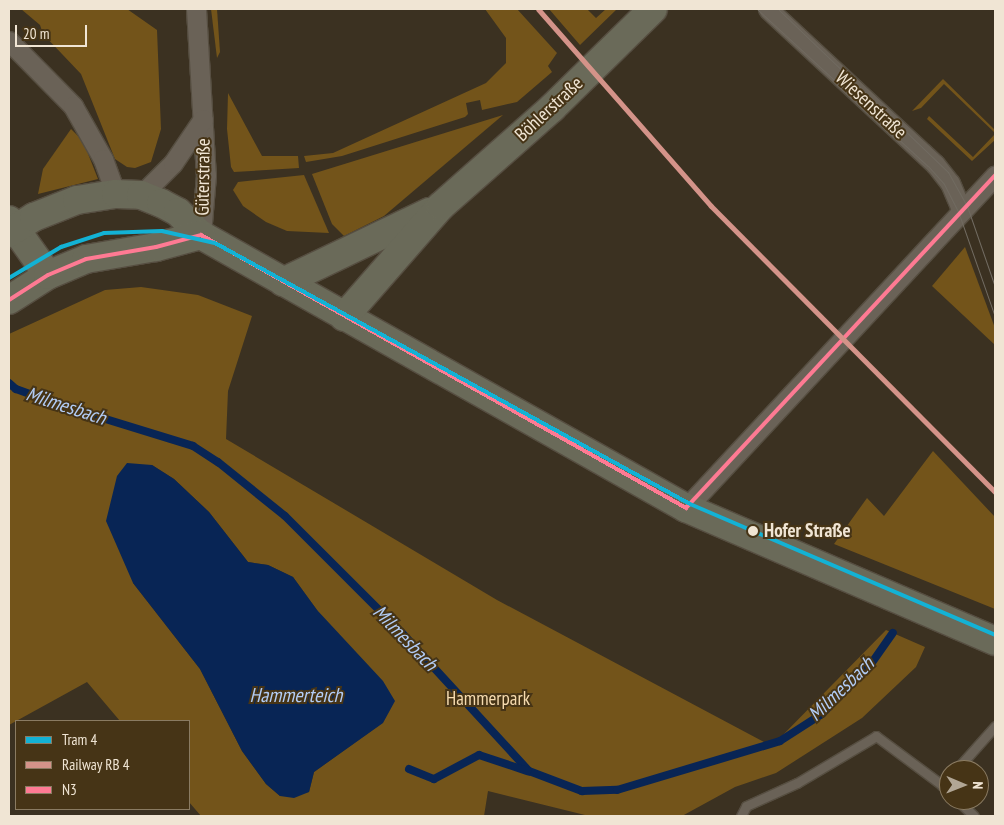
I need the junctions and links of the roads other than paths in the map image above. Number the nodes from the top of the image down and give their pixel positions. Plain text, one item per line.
1 (196, 9) edge
2 (653, 9) edge
3 (768, 9) edge
4 (9, 41) edge
5 (203, 119) junction
6 (995, 175) edge
7 (128, 195) junction
8 (441, 206) junction
9 (962, 210) junction
10 (11, 227) edge
11 (201, 235) junction
12 (48, 275) junction
13 (283, 282) junction
14 (9, 300) edge
15 (344, 317) junction
16 (686, 508) junction
17 (995, 640) edge
18 (995, 726) edge
19 (965, 760) edge
20 (939, 783) edge
21 (741, 816) edge

1 - 5 street, Güterstraße
2 - 8 main road, Böhlerstraße
3 - 9 street, Wiesenstraße
4 - 7 street
5 - 7 street, Güterstraße
5 - 11 street, Güterstraße
6 - 9 street
7 - 10 main road
7 - 11 main road
8 - 13 main road, Böhlerstraße
8 - 15 main road, Böhlerstraße
9 - 16 street
10 - 12 main road
11 - 12 main road
11 - 13 main road
12 - 14 main road
13 - 15 main road
15 - 16 main road
16 - 17 main road
18 - 19 lane
20 - 21 lane

